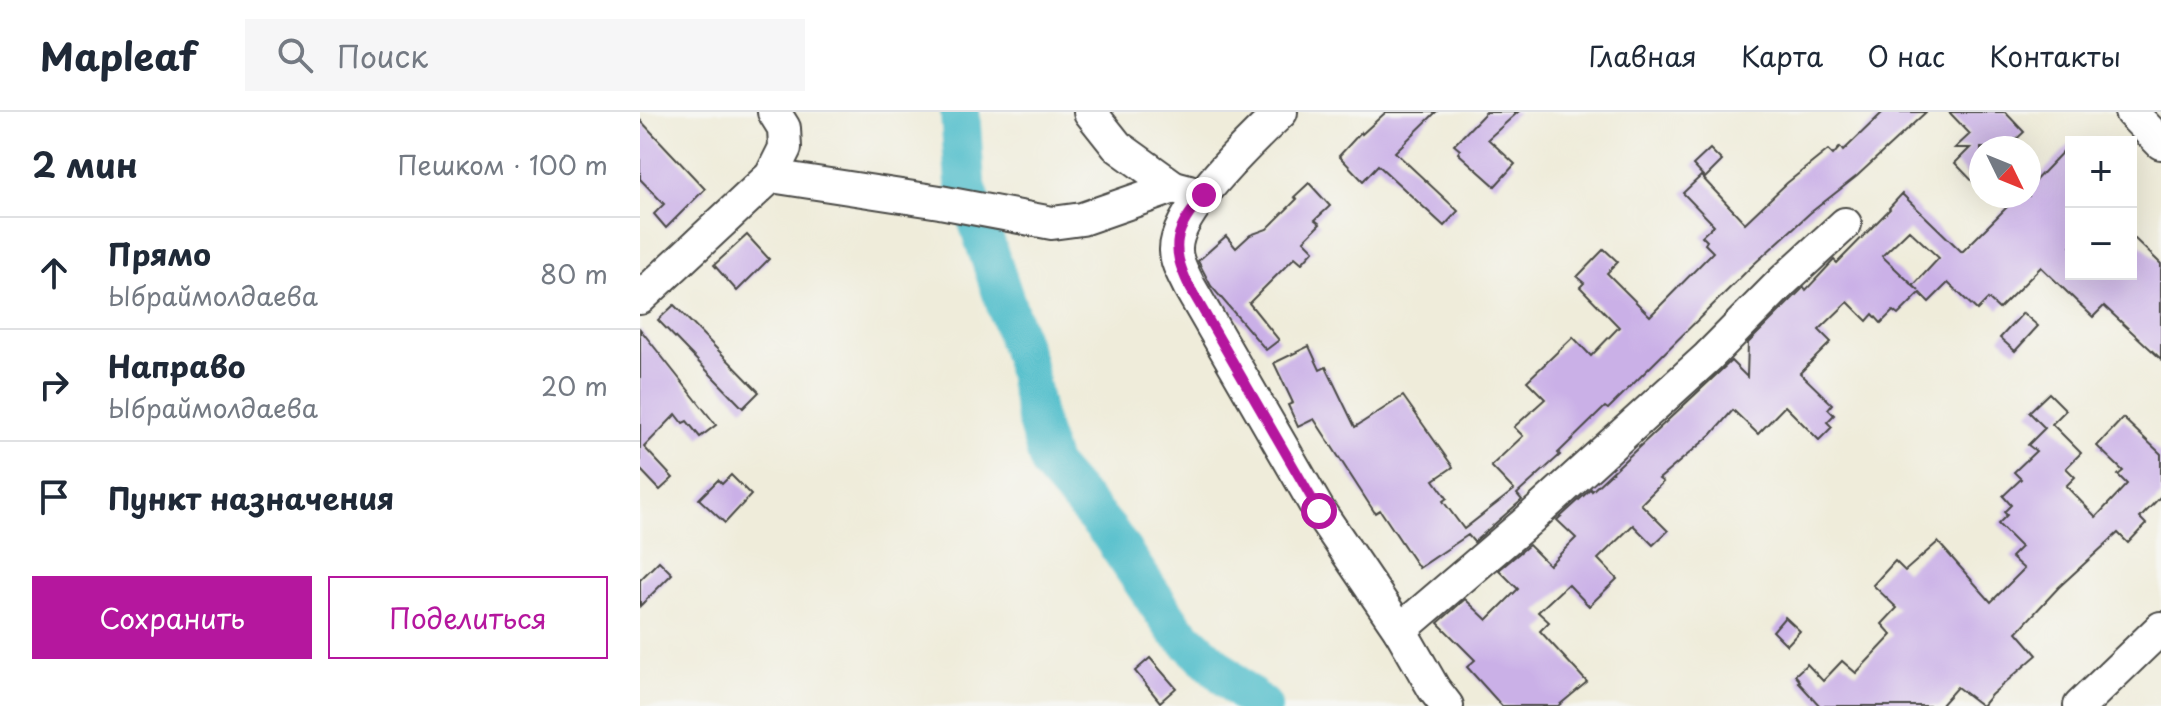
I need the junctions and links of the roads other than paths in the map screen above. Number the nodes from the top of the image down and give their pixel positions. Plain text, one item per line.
1 (774, 112) edge
2 (1090, 112) edge
3 (1281, 112) edge
4 (2131, 112) edge
5 (2161, 143) edge
6 (771, 176) junction
7 (1189, 191) junction
8 (1845, 224) dead end
9 (640, 298) edge
10 (2161, 628) edge
11 (1400, 630) junction
12 (1447, 706) edge
13 (2080, 706) edge

1 - 6 street
2 - 7 street
3 - 7 street
4 - 5 street
6 - 7 street
6 - 9 street
7 - 11 street
8 - 11 street
10 - 13 street
11 - 12 street

